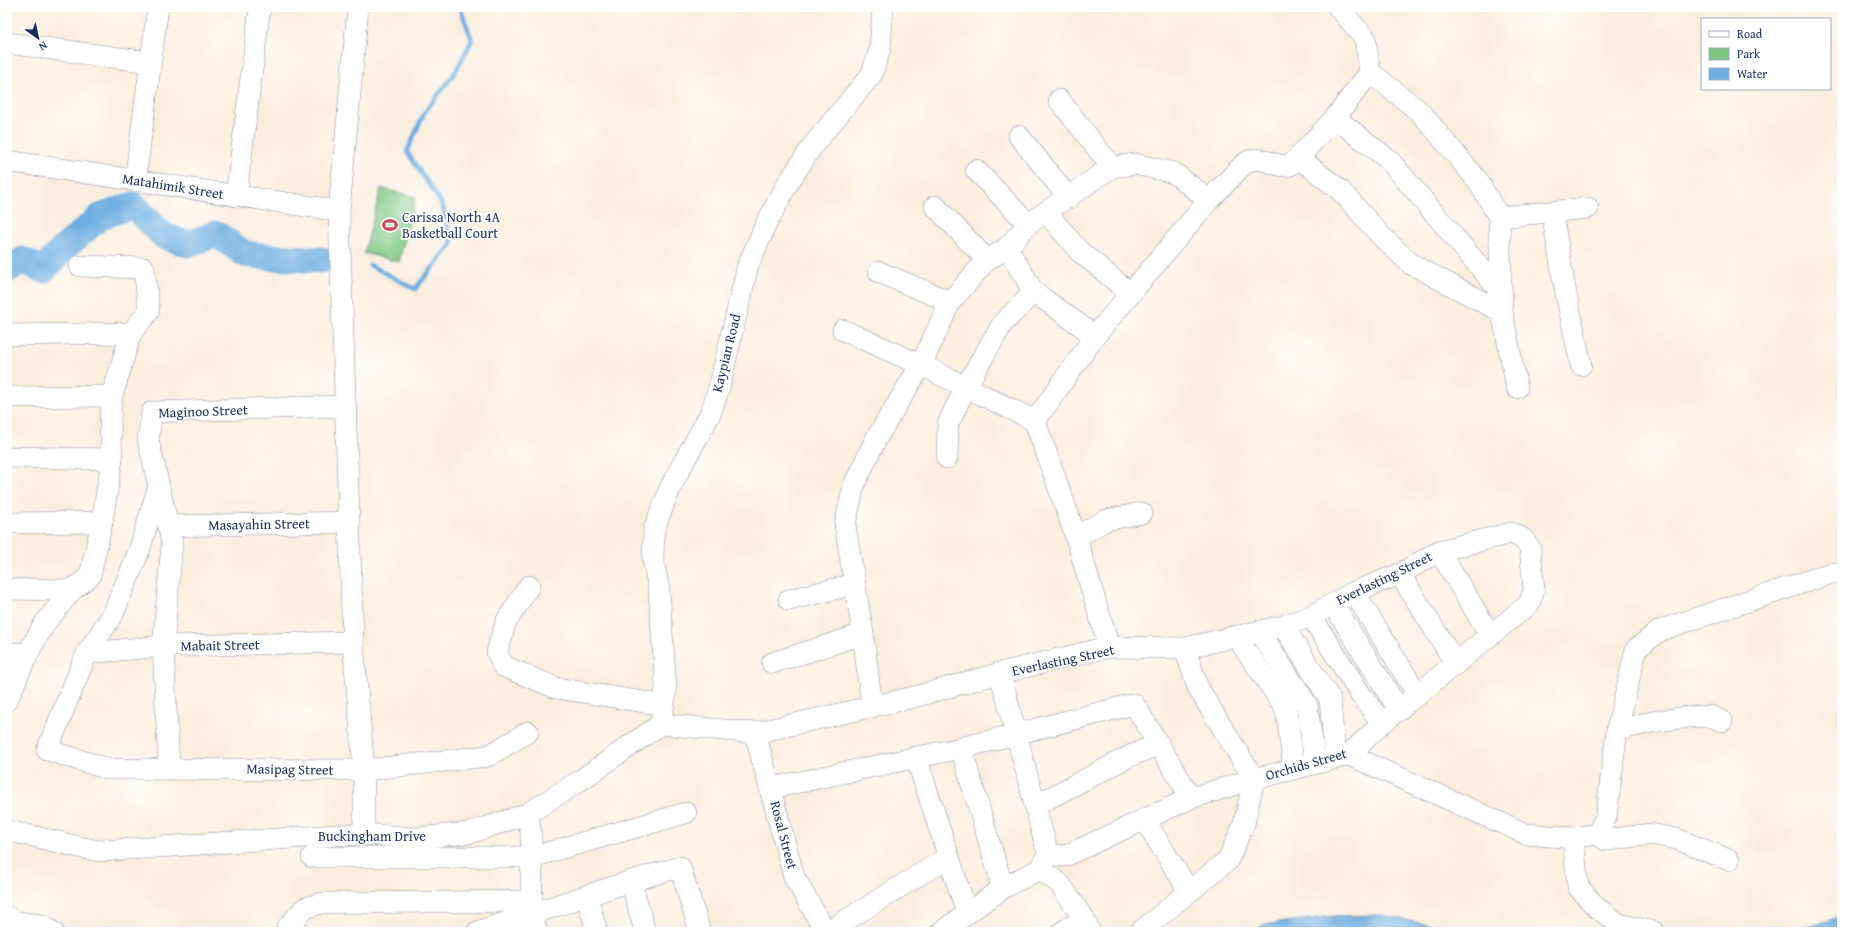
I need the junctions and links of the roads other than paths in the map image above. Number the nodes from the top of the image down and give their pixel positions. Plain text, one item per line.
1 (158, 7) edge
2 (260, 7) edge
3 (358, 7) edge
4 (883, 7) edge
5 (1338, 7) edge
6 (7, 43) edge
7 (150, 62) junction
8 (1370, 72) junction
9 (1058, 100) dead end
10 (1335, 118) junction
11 (1019, 136) dead end
12 (1299, 158) junction
13 (7, 160) edge
14 (1112, 167) junction
15 (976, 170) dead end
16 (135, 181) junction
17 (236, 196) junction
18 (1069, 198) junction
19 (1209, 200) junction
20 (935, 206) dead end
21 (1588, 208) dead end
22 (339, 211) junction
23 (1046, 212) junction
24 (1552, 212) junction
25 (1499, 217) junction
26 (1028, 224) junction
27 (1007, 248) junction
28 (987, 260) junction
29 (80, 266) dead end
30 (879, 272) dead end
31 (1034, 292) junction
32 (1502, 292) junction
33 (1131, 294) junction
34 (950, 302) junction
35 (1502, 312) junction
36 (843, 330) dead end
37 (131, 333) junction
38 (7, 335) edge
39 (1095, 336) junction
40 (921, 365) junction
41 (1581, 365) dead end
42 (966, 386) junction
43 (1517, 388) dead end
44 (112, 396) junction
45 (7, 397) edge
46 (345, 406) junction
47 (1035, 421) junction
48 (7, 457) edge
49 (947, 458) dead end
50 (112, 459) junction
51 (159, 485) junction
52 (1142, 513) dead end
53 (102, 522) junction
54 (349, 522) junction
55 (7, 523) edge
56 (169, 526) junction
57 (1076, 537) junction
58 (1522, 538) joint
59 (1439, 551) junction
60 (1842, 573) edge
61 (1400, 574) junction
62 (855, 584) junction
63 (529, 586) dead end
64 (7, 589) edge
65 (72, 590) junction
66 (1354, 592) junction
67 (789, 600) dead end
68 (1333, 604) junction
69 (1311, 616) junction
70 (1283, 626) junction
71 (1259, 631) junction
72 (864, 634) junction
73 (1490, 635) junction
74 (1236, 636) junction
75 (353, 642) junction
76 (163, 646) junction
77 (1108, 647) junction
78 (1185, 648) junction
79 (7, 653) edge
80 (28, 653) junction
81 (88, 653) junction
82 (772, 663) dead end
83 (1456, 664) junction
84 (1000, 673) junction
85 (1418, 695) junction
86 (7, 700) edge
87 (872, 707) junction
88 (1399, 710) junction
89 (662, 714) junction
90 (1722, 721) dead end
91 (1382, 723) junction
92 (1617, 730) junction
93 (528, 732) dead end
94 (755, 733) junction
95 (1015, 734) junction
96 (1159, 744) junction
97 (961, 748) junction
98 (916, 756) junction
99 (1333, 759) junction
100 (169, 768) junction
101 (1294, 768) junction
102 (364, 770) junction
103 (1254, 779) junction
104 (771, 788) junction
105 (1191, 798) junction
106 (1036, 806) junction
107 (686, 813) dead end
108 (527, 814) junction
109 (1144, 818) junction
110 (7, 832) edge
111 (364, 834) junction
112 (1597, 834) junction
113 (1573, 838) junction
114 (312, 857) dead end
115 (532, 857) junction
116 (948, 857) junction
117 (1729, 860) dead end
118 (1044, 862) junction
119 (631, 881) junction
120 (1003, 888) junction
121 (1188, 891) junction
122 (587, 896) junction
123 (967, 913) junction
124 (534, 916) edge
125 (12, 924) edge
126 (1087, 925) edge
127 (484, 931) edge
128 (53, 932) edge
129 (286, 932) edge
130 (597, 932) edge
131 (645, 932) edge
132 (700, 932) edge
133 (826, 932) edge
134 (941, 932) edge
135 (1062, 932) edge
136 (1140, 932) edge
137 (1654, 932) edge

1 - 7 street
2 - 17 street
3 - 22 street
4 - 89 street, Kaypian Road
5 - 8 street
6 - 7 street
7 - 16 street
8 - 10 street
8 - 25 street
9 - 14 street
10 - 12 street
10 - 32 street
11 - 18 street
12 - 19 street
12 - 35 street
13 - 16 street, Matahimik Street
14 - 18 street
14 - 19 street
15 - 26 street
16 - 17 street, Matahimik Street
17 - 22 street, Matahimik Street
18 - 23 street
19 - 33 street
20 - 28 street
21 - 24 street
22 - 46 street
23 - 26 street
23 - 33 street
24 - 25 street
24 - 41 street
25 - 32 street
26 - 27 street
27 - 28 street
27 - 31 street
28 - 34 street
29 - 37 street
30 - 34 street
31 - 39 street
31 - 42 street
32 - 35 street
33 - 39 street
34 - 40 street
35 - 43 street
36 - 40 street
37 - 38 street
37 - 44 street
39 - 47 street
40 - 42 street
40 - 62 street
42 - 47 street
42 - 49 street
44 - 45 street
44 - 50 street
46 - 51 street, Maginoo Street
46 - 54 street
47 - 57 street
48 - 50 street
50 - 53 street
51 - 56 street, Maginoo Street
51 - 81 street
52 - 57 street
53 - 55 street
53 - 65 street
54 - 56 street, Masayahin Street
54 - 75 street
56 - 76 street, Maginoo Street
57 - 77 street
58 - 59 street, Everlasting Street
58 - 73 street, Orchids Street
59 - 61 street, Everlasting Street
59 - 73 street
60 - 92 street
61 - 66 street, Everlasting Street
61 - 83 street
62 - 67 street
62 - 72 street
63 - 89 street, Everlasting Street
64 - 65 street
65 - 80 street
66 - 68 street, Everlasting Street
66 - 85 street
68 - 69 street, Everlasting Street
68 - 88 street
69 - 70 street, Everlasting Street
69 - 91 street
70 - 71 street, Everlasting Street
70 - 99 street
71 - 74 street, Everlasting Street
71 - 99 street
72 - 82 street
72 - 87 street
73 - 83 street, Orchids Street
74 - 78 street, Everlasting Street
74 - 101 street
75 - 76 street, Mabait Street
75 - 102 street
76 - 81 street, Mabait Street
76 - 100 street, Maginoo Street
77 - 78 street, Everlasting Street
77 - 84 street, Everlasting Street
78 - 103 street
79 - 80 street
80 - 86 street
81 - 100 street, Masipag Street
83 - 85 street, Orchids Street
84 - 87 street, Everlasting Street
84 - 95 street
85 - 88 street, Orchids Street
87 - 94 street, Everlasting Street
88 - 91 street, Orchids Street
89 - 94 street, Everlasting Street
89 - 108 street, Buckingham Drive
90 - 92 street
91 - 99 street, Orchids Street
92 - 112 street
93 - 102 street, Masipag Street
94 - 104 street, Rosal Street
95 - 96 street
95 - 97 street
95 - 106 street
96 - 105 street
96 - 106 street
97 - 98 street
97 - 120 street
98 - 104 street
98 - 116 street
99 - 101 street, Orchids Street
99 - 113 street
100 - 102 street, Masipag Street
101 - 103 street, Orchids Street
102 - 111 street
103 - 105 street, Orchids Street
103 - 121 street
104 - 133 street, Rosal Street
105 - 109 street, Orchids Street
106 - 118 street
107 - 115 street
108 - 111 street, Buckingham Drive
108 - 115 street
109 - 118 street, Orchids Street
109 - 121 street
110 - 111 street, Buckingham Drive
112 - 113 street
112 - 117 street
113 - 137 street
114 - 115 street
115 - 124 street
116 - 123 street
116 - 133 street
118 - 120 street, Orchids Street
118 - 126 street
119 - 122 street
119 - 131 street
119 - 132 street
120 - 123 street, Orchids Street
121 - 136 street
122 - 124 street
122 - 130 street
123 - 134 street, Orchids Street
124 - 127 street
124 - 129 street
125 - 128 street
126 - 135 street

